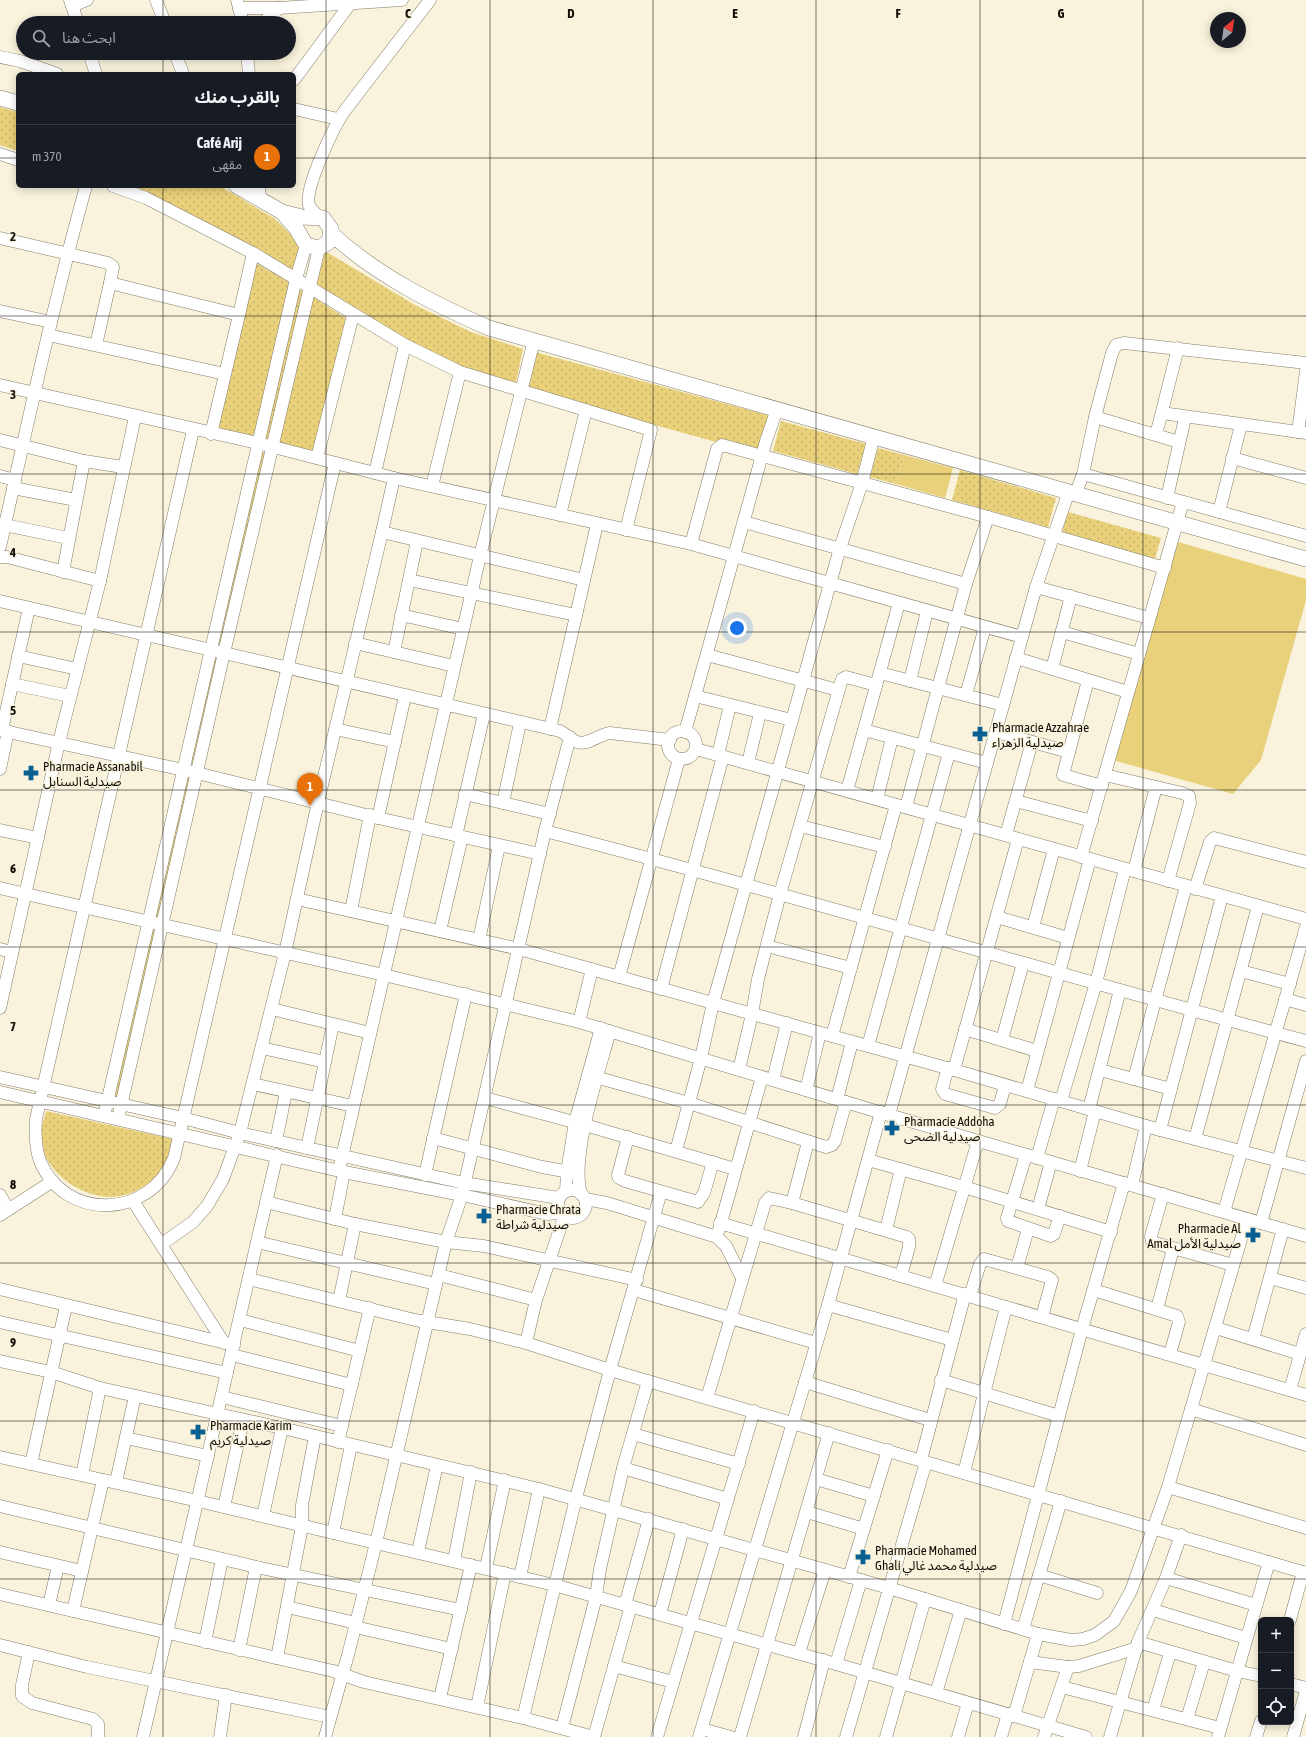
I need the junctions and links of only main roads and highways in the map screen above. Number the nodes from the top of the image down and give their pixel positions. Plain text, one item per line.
1 (0, 98) edge
2 (16, 102) edge
3 (243, 188) edge
4 (259, 193) edge
5 (282, 212) junction
6 (314, 218) junction
7 (317, 241) junction
8 (1306, 559) edge

1 - 2 main road
3 - 4 main road
4 - 5 main road
5 - 6 main road
5 - 7 main road
6 - 7 main road
6 - 7 main road
7 - 8 main road

